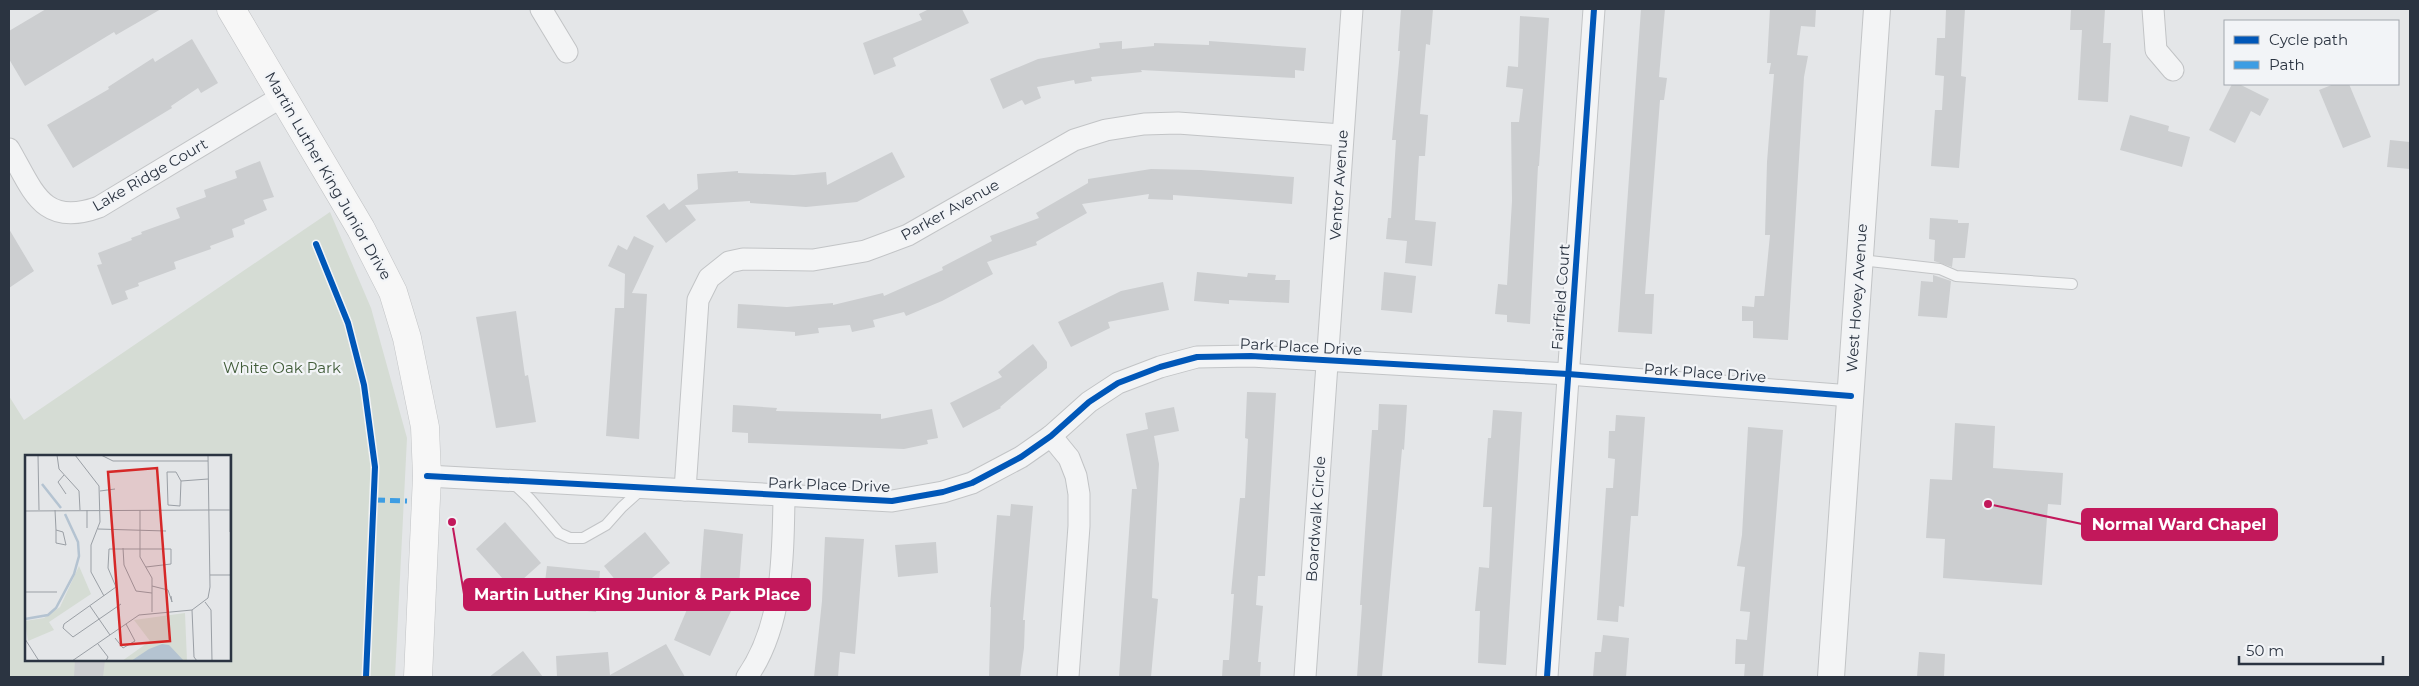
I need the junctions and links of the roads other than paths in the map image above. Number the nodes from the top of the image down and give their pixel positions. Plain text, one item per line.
1 (232, 9) edge
2 (541, 9) edge
3 (1352, 9) edge
4 (1594, 9) edge
5 (1877, 9) edge
6 (2154, 9) edge
7 (567, 52) dead end
8 (2173, 70) dead end
9 (283, 96) junction
10 (1342, 135) junction
11 (9, 149) edge
12 (1860, 260) junction
13 (2072, 284) dead end
14 (1327, 361) junction
15 (1568, 374) junction
16 (1851, 396) junction
17 (1052, 436) junction
18 (428, 476) junction
19 (511, 481) junction
20 (643, 488) junction
21 (685, 490) junction
22 (784, 497) junction
23 (418, 677) edge
24 (747, 677) edge
25 (1068, 677) edge
26 (1305, 677) edge
27 (1547, 677) edge
28 (1831, 677) edge

1 - 9 main road, Martin Luther King Junior Drive
2 - 7 street
3 - 10 street, Ventor Avenue
4 - 15 street, Fairfield Court
5 - 12 street, West Hovey Avenue
6 - 8 street
9 - 11 street, Lake Ridge Court
9 - 18 main road, Martin Luther King Junior Drive
10 - 14 street, Ventor Avenue
10 - 21 street, Parker Avenue
12 - 13 lane
12 - 16 street, West Hovey Avenue
14 - 15 street, Park Place Drive
14 - 17 street, Park Place Drive
14 - 26 street, Boardwalk Circle
15 - 16 street, Park Place Drive
15 - 27 street, Fairfield Court
16 - 28 street, West Hovey Avenue
17 - 22 street, Park Place Drive
17 - 25 street
18 - 19 street, Park Place Drive
18 - 23 main road, Martin Luther King Junior Drive
19 - 20 street, Park Place Drive
19 - 20 lane
20 - 21 street, Park Place Drive
21 - 22 street, Park Place Drive
22 - 24 street

